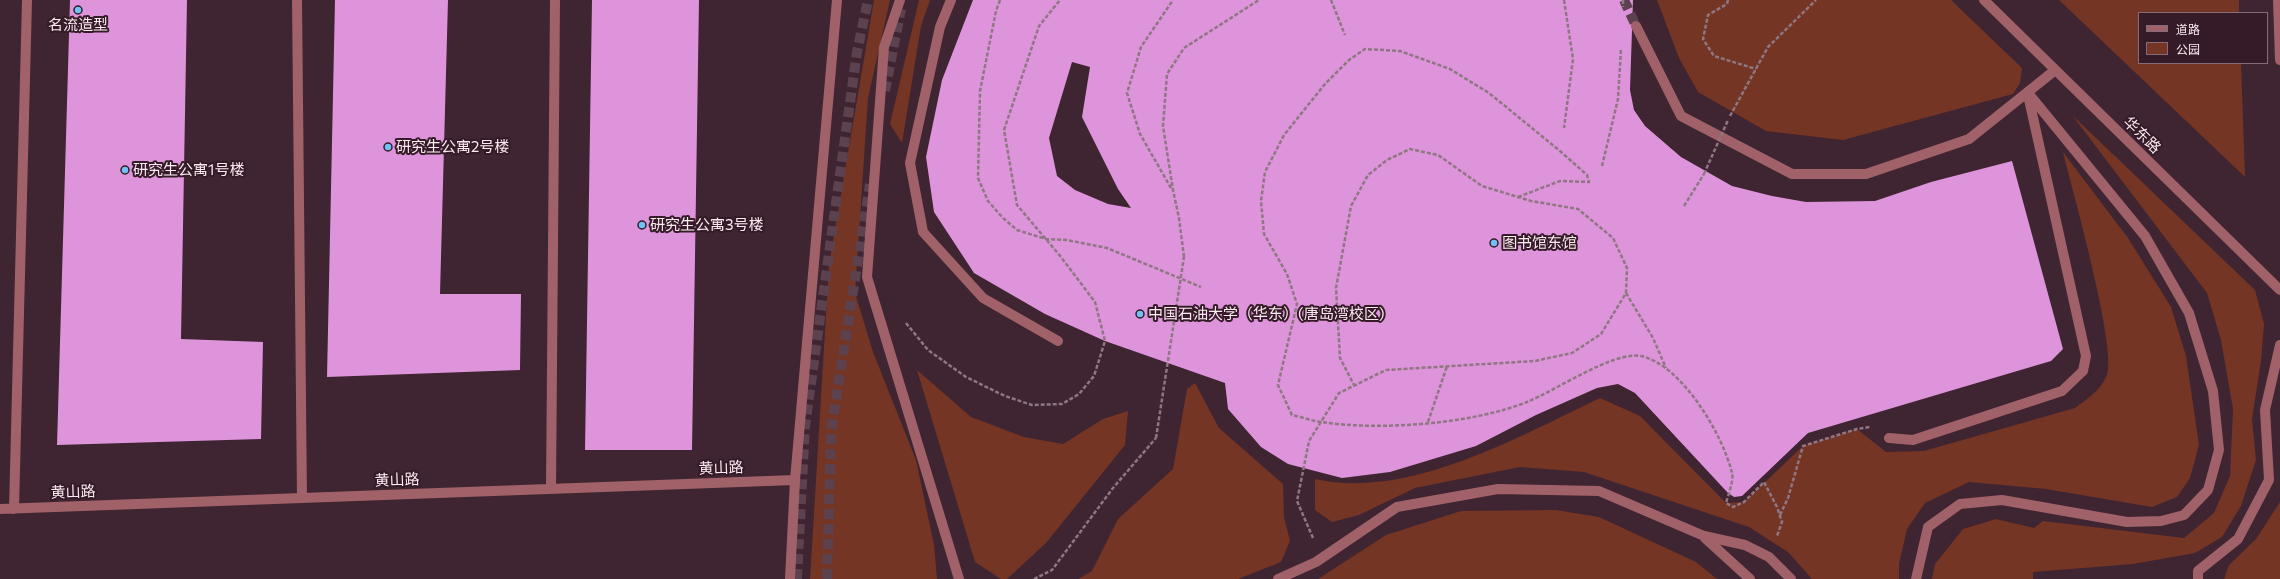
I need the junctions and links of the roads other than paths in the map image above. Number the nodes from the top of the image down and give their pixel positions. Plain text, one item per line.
1 (27, 0) edge
2 (297, 0) edge
3 (555, 0) edge
4 (837, 0) edge
5 (900, 0) edge
6 (951, 0) edge
7 (1984, 0) edge
8 (2278, 0) edge
9 (1636, 26) tunnel mouth
10 (2280, 60) edge
11 (2054, 71) junction
12 (2028, 93) junction
13 (2280, 290) edge
14 (1058, 341) dead end
15 (2280, 345) edge
16 (1889, 438) dead end
17 (795, 480) junction
18 (551, 489) junction
19 (302, 498) junction
20 (0, 509) edge
21 (14, 509) junction
22 (1704, 536) junction
23 (790, 579) edge
24 (959, 579) edge
25 (1278, 579) edge
26 (1750, 579) edge
27 (1791, 579) edge
28 (1916, 579) edge
29 (2198, 579) edge

1 - 21 street
2 - 19 street
3 - 18 street
4 - 17 street
5 - 24 street
6 - 14 street
7 - 11 street, 华东路
8 - 10 street
9 - 12 street
11 - 12 street
11 - 13 street, 华东路
12 - 16 street
12 - 28 street
15 - 29 street
17 - 18 street, 黄山路
17 - 23 street
18 - 19 street, 黄山路
19 - 21 street, 黄山路
20 - 21 street, 黄山路
22 - 25 street
22 - 26 street
22 - 27 street

